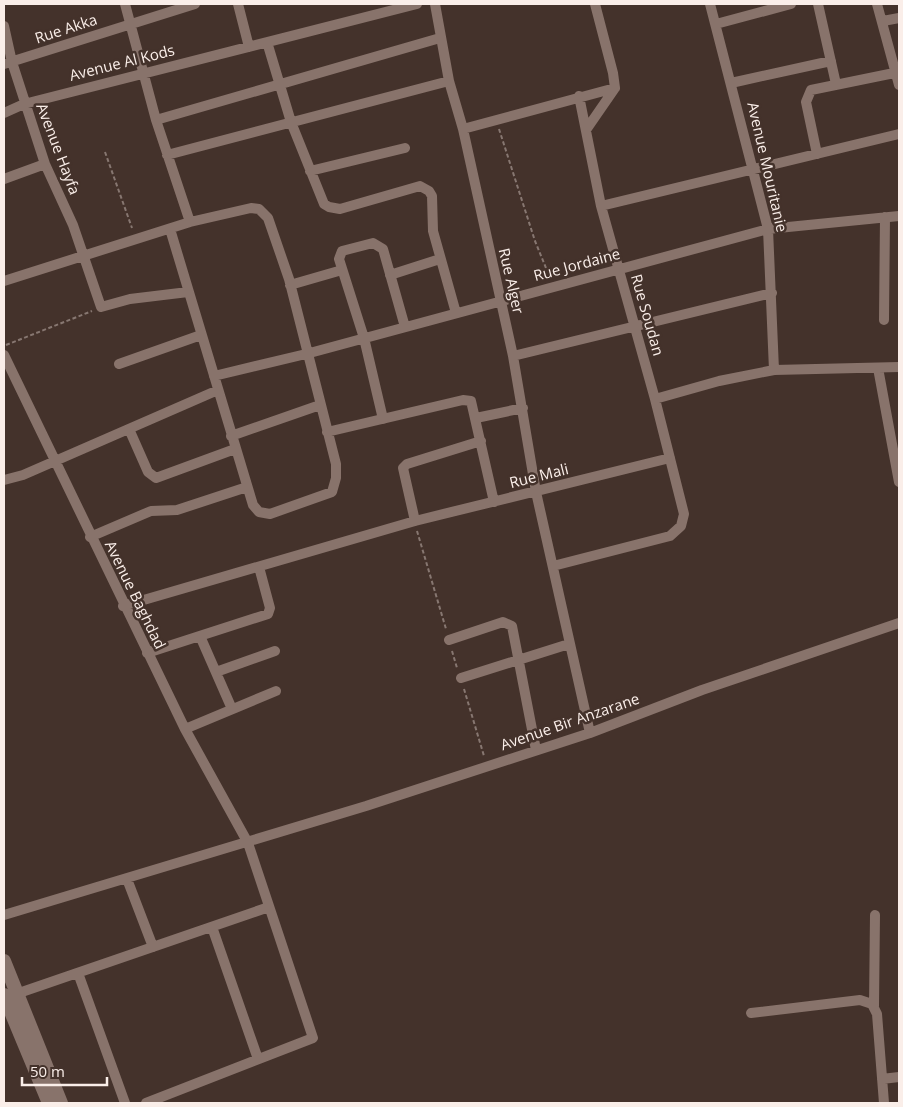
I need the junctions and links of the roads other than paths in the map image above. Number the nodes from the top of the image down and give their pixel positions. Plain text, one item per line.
1 (125, 4) edge
2 (195, 4) edge
3 (238, 4) edge
4 (417, 4) edge
5 (434, 4) edge
6 (594, 4) edge
7 (710, 4) edge
8 (791, 4) edge
9 (818, 4) edge
10 (877, 4) edge
11 (178, 6) edge
12 (899, 18) edge
13 (883, 21) junction
14 (130, 24) junction
15 (716, 24) junction
16 (4, 26) edge
17 (440, 38) junction
18 (267, 42) junction
19 (249, 47) junction
20 (831, 61) junction
21 (8, 63) edge
22 (142, 73) junction
23 (898, 73) edge
24 (449, 82) junction
25 (731, 83) junction
26 (280, 84) junction
27 (836, 84) junction
28 (899, 85) edge
29 (615, 88) junction
30 (579, 96) junction
31 (24, 104) junction
32 (4, 113) edge
33 (156, 120) junction
34 (291, 122) junction
35 (463, 129) junction
36 (586, 130) junction
37 (899, 134) edge
38 (405, 148) dead end
39 (817, 154) junction
40 (167, 155) junction
41 (45, 164) junction
42 (310, 171) junction
43 (754, 171) junction
44 (4, 179) edge
45 (601, 206) junction
46 (899, 216) edge
47 (885, 217) junction
48 (190, 222) junction
49 (170, 229) junction
50 (768, 229) junction
51 (85, 257) junction
52 (440, 259) junction
53 (618, 269) junction
54 (342, 270) junction
55 (390, 275) junction
56 (4, 281) edge
57 (290, 285) junction
58 (188, 292) junction
59 (772, 293) junction
60 (500, 302) junction
61 (456, 314) junction
62 (884, 320) dead end
63 (635, 326) junction
64 (405, 327) junction
65 (201, 335) junction
66 (364, 338) junction
67 (306, 354) junction
68 (4, 355) edge
69 (513, 356) junction
70 (119, 364) dead end
71 (878, 368) junction
72 (899, 368) edge
73 (774, 370) junction
74 (214, 376) junction
75 (218, 390) junction
76 (655, 399) junction
77 (320, 405) junction
78 (523, 408) junction
79 (476, 418) junction
80 (383, 419) junction
81 (129, 429) junction
82 (327, 432) junction
83 (231, 436) junction
84 (481, 441) junction
85 (235, 449) junction
86 (670, 458) junction
87 (54, 460) junction
88 (4, 480) edge
89 (899, 482) edge
90 (247, 487) junction
91 (536, 492) junction
92 (494, 502) junction
93 (414, 521) junction
94 (90, 537) junction
95 (553, 566) junction
96 (259, 567) junction
97 (123, 606) junction
98 (899, 623) edge
99 (200, 636) junction
100 (449, 640) dead end
101 (569, 644) junction
102 (275, 652) dead end
103 (146, 653) junction
104 (520, 660) junction
105 (216, 672) junction
106 (460, 678) dead end
107 (276, 692) dead end
108 (232, 709) junction
109 (185, 730) junction
110 (590, 733) junction
111 (536, 750) junction
112 (248, 843) junction
113 (127, 879) junction
114 (269, 907) junction
115 (4, 915) edge
116 (875, 915) dead end
117 (212, 927) junction
118 (153, 947) junction
119 (4, 961) edge
120 (78, 973) junction
121 (10, 995) edge
122 (874, 1006) junction
123 (751, 1013) dead end
124 (258, 1059) junction
125 (899, 1077) edge
126 (882, 1079) junction
127 (49, 1103) edge
128 (61, 1103) edge
129 (125, 1103) edge
130 (146, 1103) edge
131 (884, 1103) edge

1 - 14 street
2 - 11 street, Rue Akka
3 - 19 street
4 - 18 street, Avenue Al Kods
5 - 17 street, Rue Alger
6 - 29 street
7 - 15 street, Avenue Mouritanie
8 - 15 street
9 - 20 street
10 - 13 street
11 - 14 street, Rue Akka
12 - 13 street
13 - 23 street
14 - 21 street, Rue Akka
14 - 22 street
15 - 25 street, Avenue Mouritanie
16 - 21 street, Avenue Hayfa
17 - 24 street, Rue Alger
17 - 26 street
18 - 19 street, Avenue Al Kods
18 - 26 street
19 - 22 street, Avenue Al Kods
20 - 25 street
20 - 27 street
21 - 31 street, Avenue Hayfa
22 - 31 street, Avenue Al Kods
22 - 33 street
23 - 27 street
23 - 28 street
24 - 34 street
24 - 35 street, Rue Alger
25 - 43 street, Avenue Mouritanie
26 - 33 street
26 - 34 street
27 - 39 street
29 - 30 street
29 - 36 street
30 - 35 street
30 - 36 street, Rue Soudan
31 - 32 street, Avenue Al Kods
31 - 41 street, Avenue Hayfa
33 - 40 street
34 - 40 street
34 - 42 street
35 - 60 street, Rue Alger
36 - 45 street, Rue Soudan
37 - 39 street
38 - 42 street
39 - 43 street
40 - 48 street
41 - 44 street
41 - 51 street, Avenue Hayfa
42 - 52 street
43 - 45 street
43 - 50 street, Avenue Mouritanie
45 - 53 street, Rue Soudan
46 - 47 street, Rue Jordaine
47 - 50 street, Rue Jordaine
47 - 62 street
48 - 49 street
48 - 57 street
49 - 51 street
49 - 58 street
50 - 53 street, Rue Jordaine
50 - 59 street, Avenue Mouritanie
51 - 56 street
51 - 58 street, Avenue Hayfa
52 - 55 street
52 - 61 street
53 - 60 street, Rue Jordaine
53 - 63 street, Rue Soudan
54 - 55 street
54 - 57 street
54 - 66 street
55 - 64 street
57 - 67 street
58 - 65 street
59 - 63 street
59 - 73 street, Avenue Mouritanie
60 - 61 street, Rue Jordaine
60 - 69 street, Rue Alger
61 - 64 street, Rue Jordaine
63 - 69 street
63 - 76 street, Rue Soudan
64 - 66 street, Rue Jordaine
65 - 70 street
65 - 74 street
66 - 67 street, Rue Jordaine
66 - 80 street
67 - 74 street, Rue Jordaine
67 - 77 street
68 - 87 street, Avenue Baghdad
69 - 78 street, Rue Alger
71 - 72 street
71 - 73 street
71 - 89 street
73 - 76 street
74 - 75 street
75 - 81 street
75 - 83 street
76 - 86 street, Rue Soudan
77 - 82 street
77 - 83 street
78 - 79 street
78 - 91 street, Rue Alger
79 - 80 street
79 - 84 street
80 - 82 street
81 - 85 street
81 - 87 street
82 - 90 street
83 - 85 street
84 - 92 street
84 - 93 street
85 - 90 street
86 - 91 street, Rue Mali
86 - 95 street, Rue Soudan
87 - 88 street
87 - 94 street, Avenue Baghdad
90 - 94 street
91 - 92 street, Rue Mali
91 - 95 street, Rue Alger
92 - 93 street, Rue Mali
93 - 96 street, Rue Mali
94 - 97 street, Avenue Baghdad
95 - 101 street, Rue Alger
96 - 97 street, Rue Mali
96 - 99 street
97 - 103 street, Avenue Baghdad
98 - 110 street, Avenue Bir Anzarane
99 - 103 street
99 - 105 street
100 - 104 street
101 - 104 street
101 - 110 street, Rue Alger
102 - 105 street
103 - 109 street, Avenue Baghdad
104 - 106 street
104 - 111 street
105 - 108 street
107 - 108 street
108 - 109 street
109 - 112 street, Avenue Baghdad
110 - 111 street, Avenue Bir Anzarane
111 - 112 street, Avenue Bir Anzarane
112 - 113 street, Avenue Bir Anzarane
112 - 114 street, Avenue Baghdad
113 - 115 street, Avenue Bir Anzarane
113 - 118 street
114 - 117 street
114 - 124 street, Avenue Baghdad
116 - 122 street
117 - 118 street
117 - 124 street
118 - 120 street
119 - 121 main road
120 - 121 street
120 - 129 street
121 - 127 main road
121 - 128 main road
122 - 123 street
122 - 126 street
124 - 130 street
125 - 126 street
126 - 131 street

